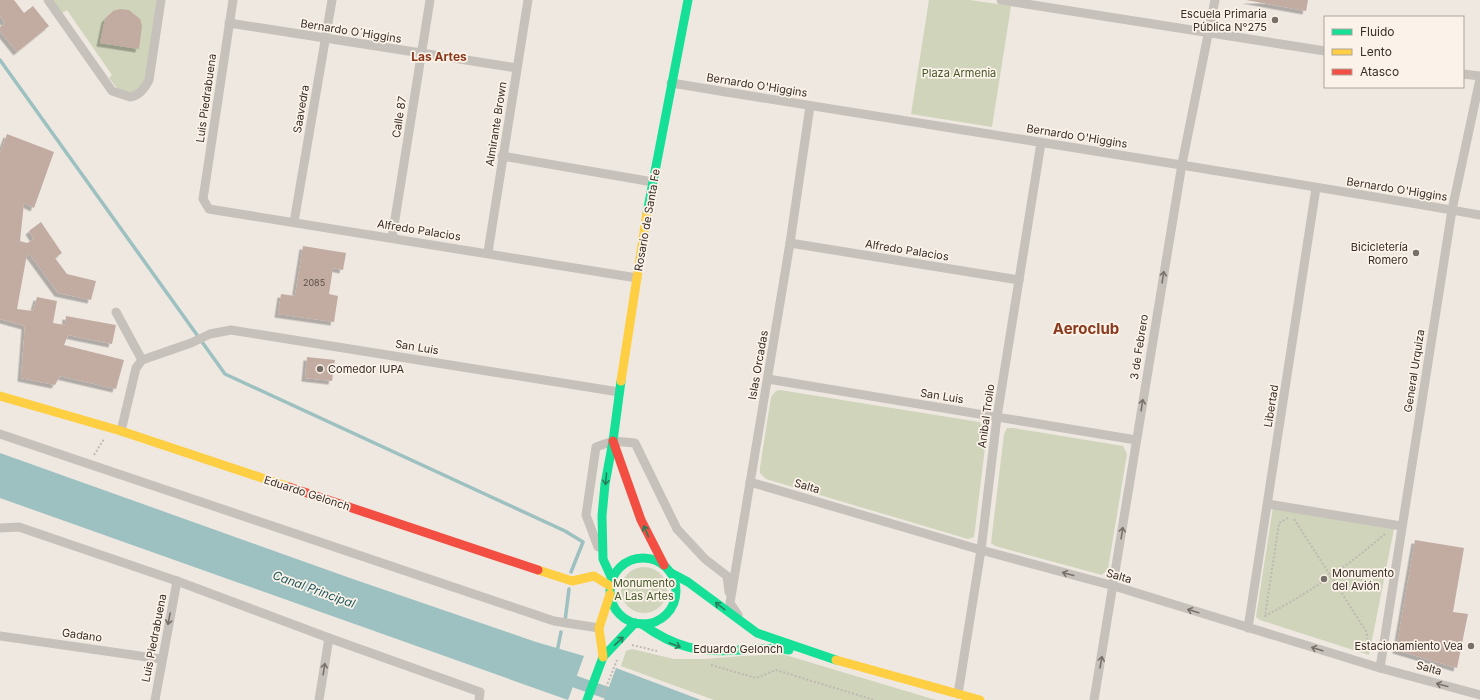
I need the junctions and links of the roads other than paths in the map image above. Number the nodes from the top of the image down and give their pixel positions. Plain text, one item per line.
1 (48, 0) edge
2 (161, 0) edge
3 (233, 0) edge
4 (332, 0) edge
5 (430, 0) edge
6 (528, 0) edge
7 (688, 0) edge
8 (1001, 0) edge
9 (1215, 0) edge
10 (229, 23) junction
11 (1210, 32) junction
12 (326, 39) junction
13 (1324, 51) edge
14 (422, 54) junction
15 (517, 68) junction
16 (1464, 74) edge
17 (1480, 78) edge
18 (670, 83) junction
19 (810, 106) junction
20 (1041, 143) junction
21 (502, 156) junction
22 (1182, 164) junction
23 (653, 182) junction
24 (1316, 188) junction
25 (203, 199) joint
26 (1452, 210) junction
27 (1480, 215) edge
28 (294, 222) junction
29 (392, 238) junction
30 (790, 243) junction
31 (488, 252) junction
32 (636, 278) junction
33 (1019, 280) junction
34 (116, 312) dead end
35 (142, 360) junction
36 (768, 379) junction
37 (619, 392) junction
38 (0, 396) edge
39 (997, 417) junction
40 (121, 431) junction
41 (0, 434) edge
42 (1136, 440) junction
43 (613, 441) junction
44 (750, 482) junction
45 (1268, 504) junction
46 (1401, 526) junction
47 (0, 528) edge
48 (981, 550) junction
49 (604, 560) junction
50 (664, 565) junction
51 (671, 573) junction
52 (177, 581) junction
53 (611, 586) junction
54 (1114, 586) junction
55 (730, 603) junction
56 (638, 623) junction
57 (744, 625) junction
58 (599, 628) junction
59 (1248, 628) junction
60 (0, 636) edge
61 (329, 638) junction
62 (816, 655) junction
63 (603, 657) junction
64 (161, 659) junction
65 (1380, 668) junction
66 (958, 694) junction
67 (1480, 695) edge
68 (155, 700) edge
69 (319, 700) edge
70 (478, 700) edge
71 (587, 700) edge
72 (980, 700) edge
73 (1094, 700) edge

1 - 2 street
3 - 10 street, Luis Piedrabuena
4 - 12 street, Saavedra
5 - 14 street, Calle 87
6 - 15 street, Almirante Brown
7 - 18 main road, Rosario de Santa Fe
8 - 11 street
9 - 11 street, 3 de Febrero
10 - 12 street, Bernardo O´Higgins
10 - 25 street, Luis Piedrabuena
11 - 13 street
11 - 22 street, 3 de Febrero
12 - 14 street, Bernardo O´Higgins
12 - 28 street, Saavedra
14 - 15 street, Bernardo O´Higgins
14 - 29 street, Calle 87
15 - 21 street, Almirante Brown
16 - 17 street
17 - 26 street, General Urquiza
18 - 19 street, Bernardo O'Higgins
18 - 23 main road, Rosario de Santa Fe
19 - 20 street, Bernardo O'Higgins
19 - 30 street, Islas Orcadas
20 - 22 street, Bernardo O'Higgins
20 - 33 street, Anibal Troilo
21 - 23 street
21 - 31 street, Almirante Brown
22 - 24 street, Bernardo O'Higgins
42 -> 22 street, 3 de Febrero
23 - 32 main road, Rosario de Santa Fe
24 - 26 street, Bernardo O'Higgins
24 - 45 street, Libertad
25 - 28 street, Alfredo Palacios
26 - 27 street, Bernardo O'Higgins
26 - 46 street, General Urquiza
28 - 29 street, Alfredo Palacios
29 - 31 street, Alfredo Palacios
30 - 33 street, Alfredo Palacios
30 - 36 street, Islas Orcadas
31 - 32 street, Alfredo Palacios
32 - 37 main road, Rosario de Santa Fe
33 - 39 street, Anibal Troilo
34 - 35 street
35 - 37 street, San Luis
35 - 40 street
36 - 39 street, San Luis
36 - 44 street, Islas Orcadas
37 - 43 main road, Rosario de Santa Fe
38 - 40 main road, Eduardo Gelonch
39 - 42 street, San Luis
39 - 48 street, Anibal Troilo
40 - 53 main road, Eduardo Gelonch
41 - 58 street
54 -> 42 street, 3 de Febrero
43 -> 49 main road, Rosario de Santa Fe
43 - 49 street
50 -> 43 main road, Rosario de Santa Fe
43 - 55 street
44 - 48 street, Salta
44 - 55 street, Islas Orcadas
45 - 46 street
45 - 59 street, Libertad
46 - 65 street, General Urquiza
47 - 52 street
54 -> 48 street, Salta
48 - 66 street, Anibal Troilo
49 - 53 main road, Rosario de Santa Fe
50 - 51 main road, Eduardo Gelonch
50 - 53 main road, Eduardo Gelonch
51 - 56 main road, Eduardo Gelonch
57 -> 51 main road, Eduardo Gelonch
52 - 61 street
52 -> 64 street, Luis Piedrabuena
53 - 56 main road, Eduardo Gelonch
53 - 58 main road
59 -> 54 street, Salta
73 -> 54 street, 3 de Febrero
55 - 57 street
56 -> 62 main road, Eduardo Gelonch
63 -> 56 main road
57 - 62 main road, Eduardo Gelonch
58 - 63 main road
65 -> 59 street, Salta
60 - 64 street, Gadano
69 -> 61 street
61 - 70 street
62 - 66 main road, Eduardo Gelonch
63 - 71 main road
64 - 68 street, Luis Piedrabuena
67 -> 65 street, Salta
66 - 72 main road, Eduardo Gelonch

